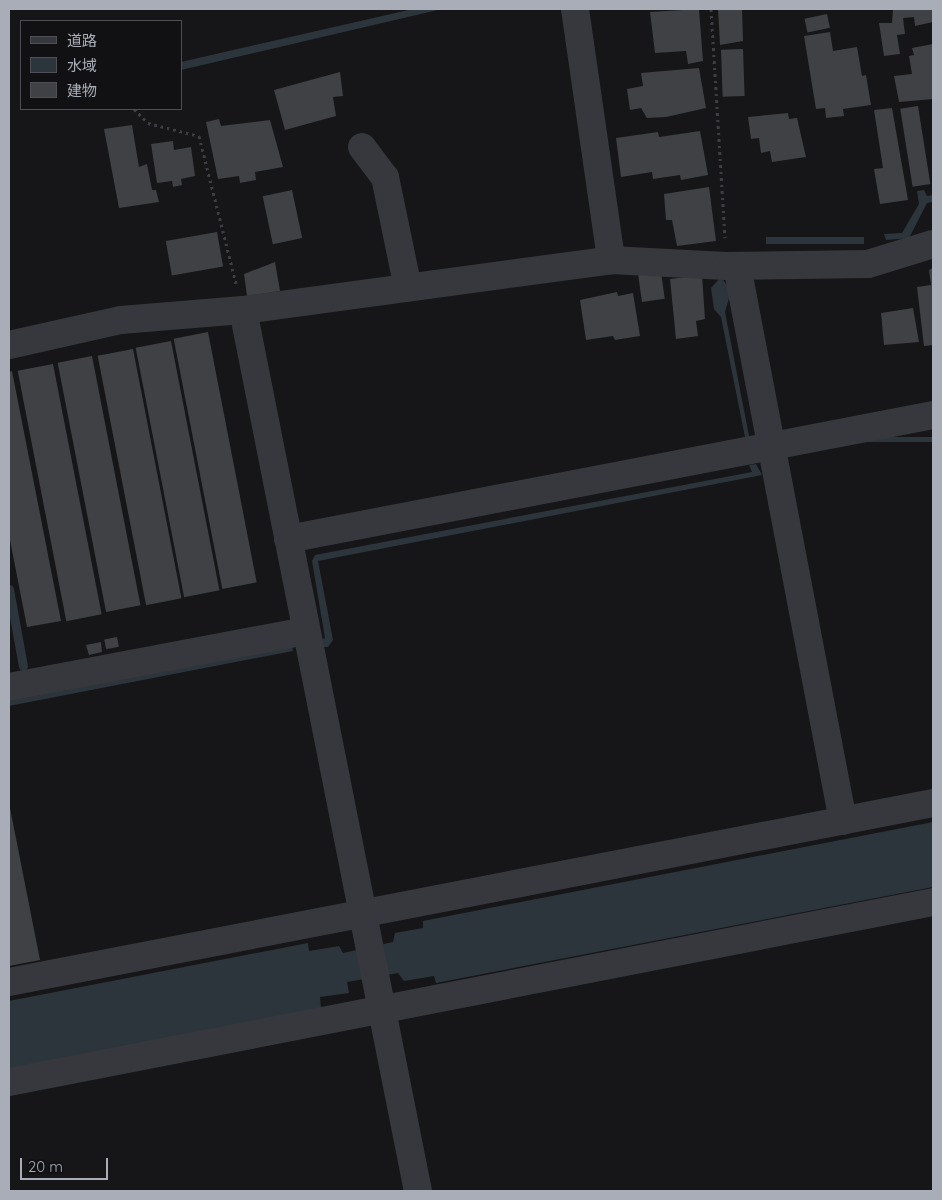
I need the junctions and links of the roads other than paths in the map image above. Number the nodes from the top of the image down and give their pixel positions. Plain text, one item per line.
1 (575, 9) edge
2 (362, 146) dead end
3 (933, 244) edge
4 (611, 260) junction
5 (732, 266) junction
6 (408, 288) junction
7 (243, 310) junction
8 (9, 345) edge
9 (933, 415) edge
10 (772, 447) junction
11 (288, 539) junction
12 (306, 631) junction
13 (9, 687) edge
14 (933, 804) edge
15 (843, 821) junction
16 (933, 902) edge
17 (364, 925) junction
18 (9, 982) edge
19 (380, 1002) junction
20 (9, 1082) edge
21 (418, 1191) edge

1 - 4 street
2 - 6 street
3 - 5 street
4 - 5 street
4 - 6 street
5 - 10 street
6 - 7 street
7 - 8 street
7 - 11 street
9 - 10 street
10 - 11 street
10 - 15 street
11 - 12 street
12 - 13 street
12 - 17 street
14 - 15 street
15 - 17 street
16 - 19 street
17 - 18 street
17 - 19 street
19 - 20 street
19 - 21 street

